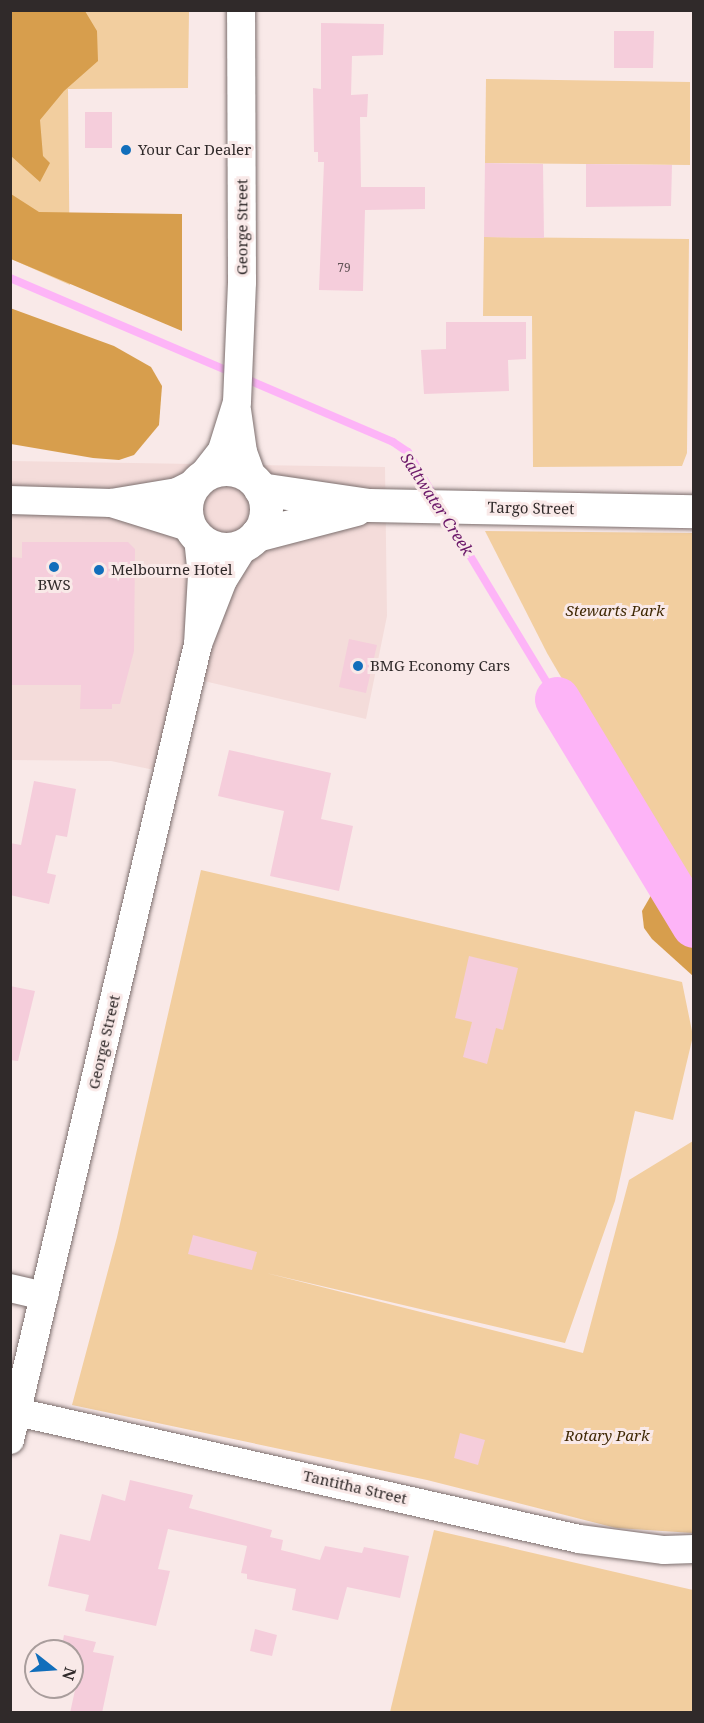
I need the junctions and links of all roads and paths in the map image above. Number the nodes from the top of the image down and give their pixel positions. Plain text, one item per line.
1 (242, 11) edge
2 (237, 404) junction
3 (199, 480) junction
4 (257, 485) junction
5 (10, 500) edge
6 (111, 503) junction
7 (375, 505) junction
8 (693, 511) edge
9 (194, 533) junction
10 (251, 539) junction
11 (198, 644) junction
12 (10, 1288) edge
13 (44, 1296) junction
14 (17, 1412) junction
15 (10, 1440) edge
16 (693, 1549) edge

1 - 2 street, George Street
2 - 3 street, George Street
2 - 4 street, George Street
3 - 4 street
3 - 6 street
3 - 9 street
4 - 7 street, Targo Street
4 - 10 street
5 - 6 street
6 - 9 street
7 - 8 street, Targo Street
7 - 10 street, Targo Street
9 - 10 street
9 - 11 street, George Street
10 - 11 street, George Street
11 - 13 street, George Street
12 - 13 street
13 - 14 street, George Street
14 - 15 street, George Street
14 - 16 street, Tantitha Street

